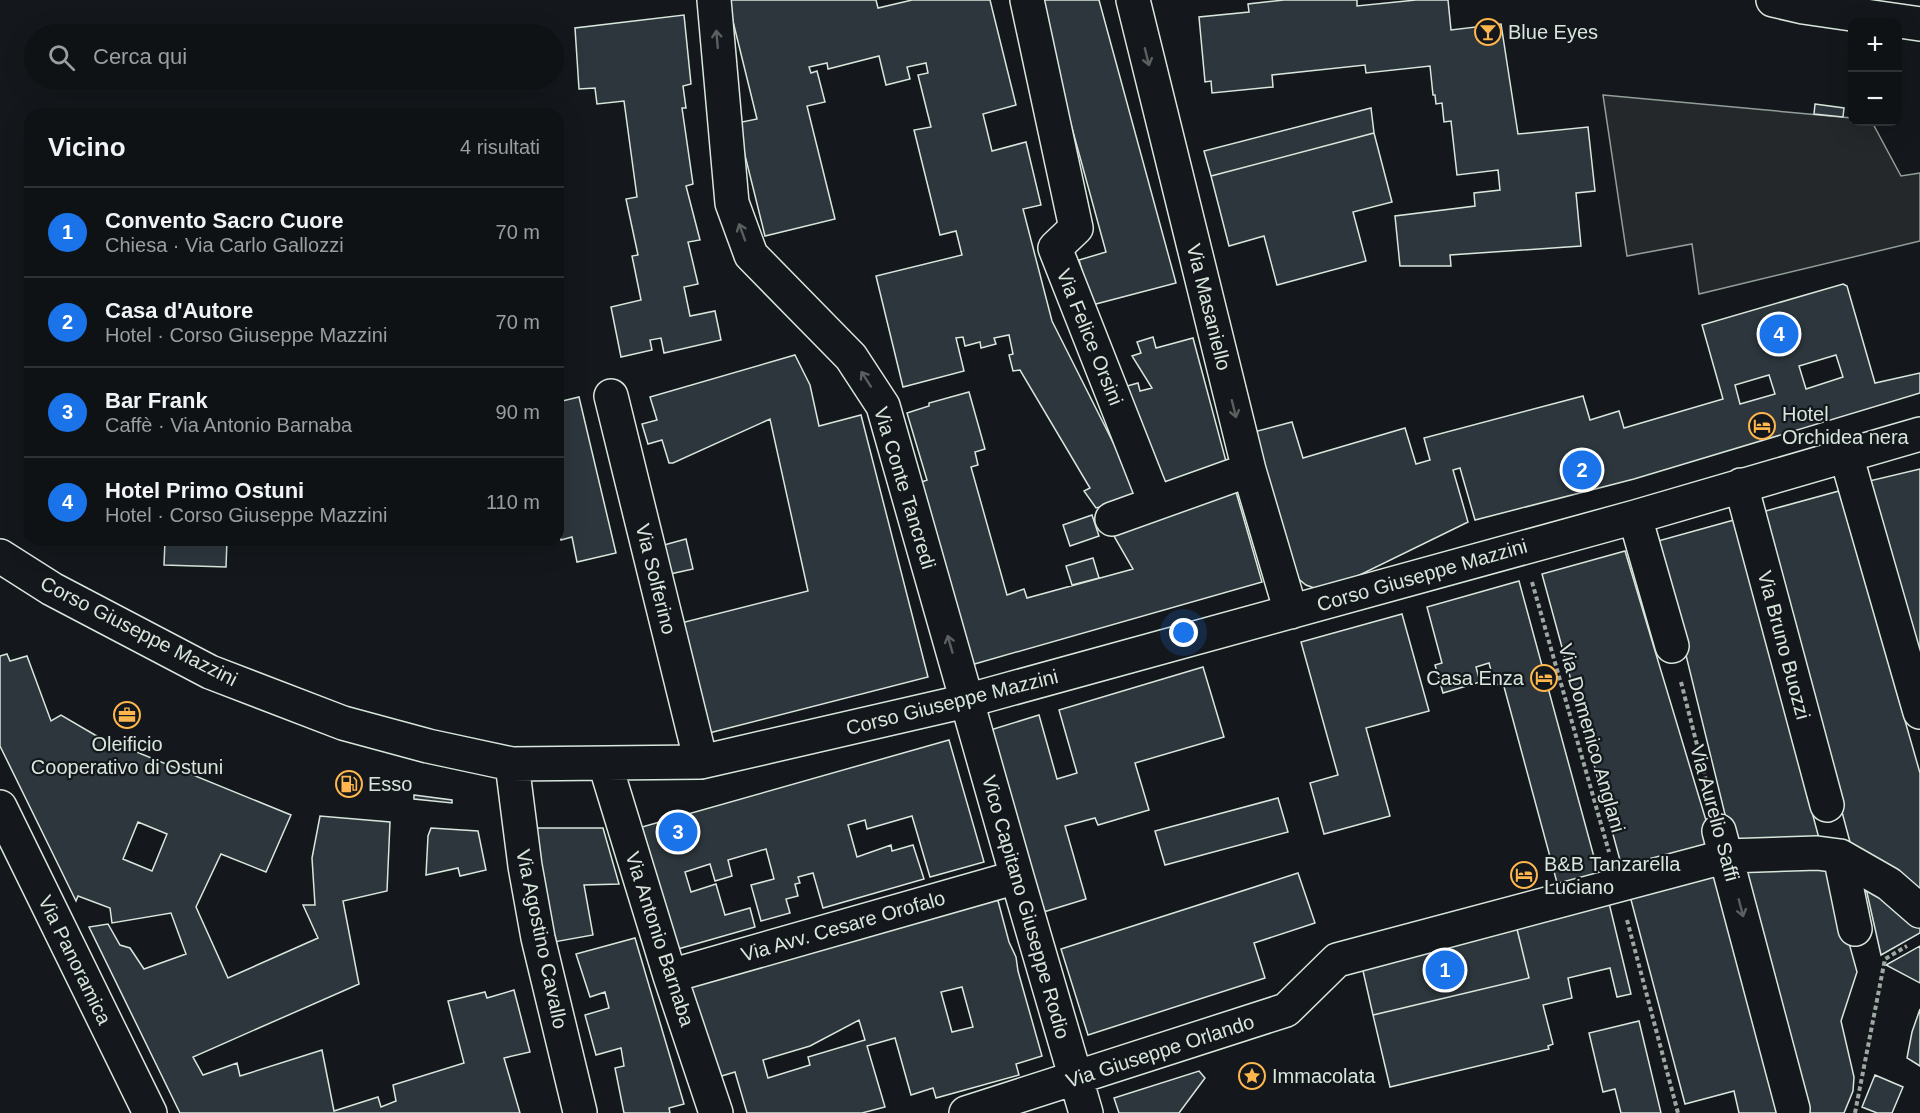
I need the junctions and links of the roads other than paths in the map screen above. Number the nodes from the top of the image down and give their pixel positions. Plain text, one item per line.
1 (714, 0) edge
2 (1027, 0) edge
3 (1132, 0) edge
4 (1773, 0) edge
5 (1903, 0) edge
6 (1920, 23) edge
7 (611, 396) dead end
8 (1920, 434) edge
9 (1846, 455) junction
10 (1250, 470) junction
11 (1742, 485) junction
12 (1155, 502) junction
13 (1635, 517) junction
14 (1113, 519) dead end
15 (0, 556) edge
16 (1292, 612) junction
17 (1672, 646) road end
18 (966, 700) junction
19 (1920, 712) edge
20 (701, 762) junction
21 (512, 764) junction
22 (605, 764) junction
23 (1827, 804) dead end
24 (0, 807) edge
25 (1723, 844) junction
26 (1840, 856) junction
27 (1017, 877) junction
28 (1916, 926) edge
29 (1855, 929) dead end
30 (670, 976) junction
31 (1076, 1079) junction
32 (1793, 1109) dead end
33 (580, 1112) edge
34 (150, 1113) edge
35 (716, 1113) edge
36 (966, 1113) edge
37 (1086, 1113) edge

18 -> 1 street, Via Conte Tancredi
2 - 12 street, Via Felice Orsini
3 -> 10 street, Via Masaniello
4 - 6 street
5 - 6 street
7 - 20 street, Via Solferino
8 - 9 street, Corso Giuseppe Mazzini
9 - 11 street, Corso Giuseppe Mazzini
9 - 19 street
10 - 12 street
10 - 16 street, Via Masaniello
11 - 13 street, Corso Giuseppe Mazzini
11 - 23 street, Via Bruno Buozzi
12 - 14 street
13 - 16 street, Corso Giuseppe Mazzini
13 - 17 street
15 - 21 street, Corso Giuseppe Mazzini
16 - 18 street, Corso Giuseppe Mazzini
18 - 20 street, Corso Giuseppe Mazzini
18 - 27 street, Vico Capitano Giuseppe Rodio
20 - 22 street, Corso Giuseppe Mazzini
21 - 22 street, Corso Giuseppe Mazzini
21 - 33 street, Via Agostino Cavallo
22 - 30 street, Via Antonio Barnaba
24 - 34 street, Via Panoramica
25 - 26 street
25 - 31 street, Via Giuseppe Orlando
25 -> 32 street, Via Aurelio Saffi
26 - 28 street
26 - 29 street
27 - 30 street, Via Avv. Cesare Orofalo
27 - 31 street, Vico Capitano Giuseppe Rodio
30 - 35 street, Via Antonio Barnaba
31 - 36 street, Via Giuseppe Orlando
31 - 37 street, Vico Capitano Giuseppe Rodio

